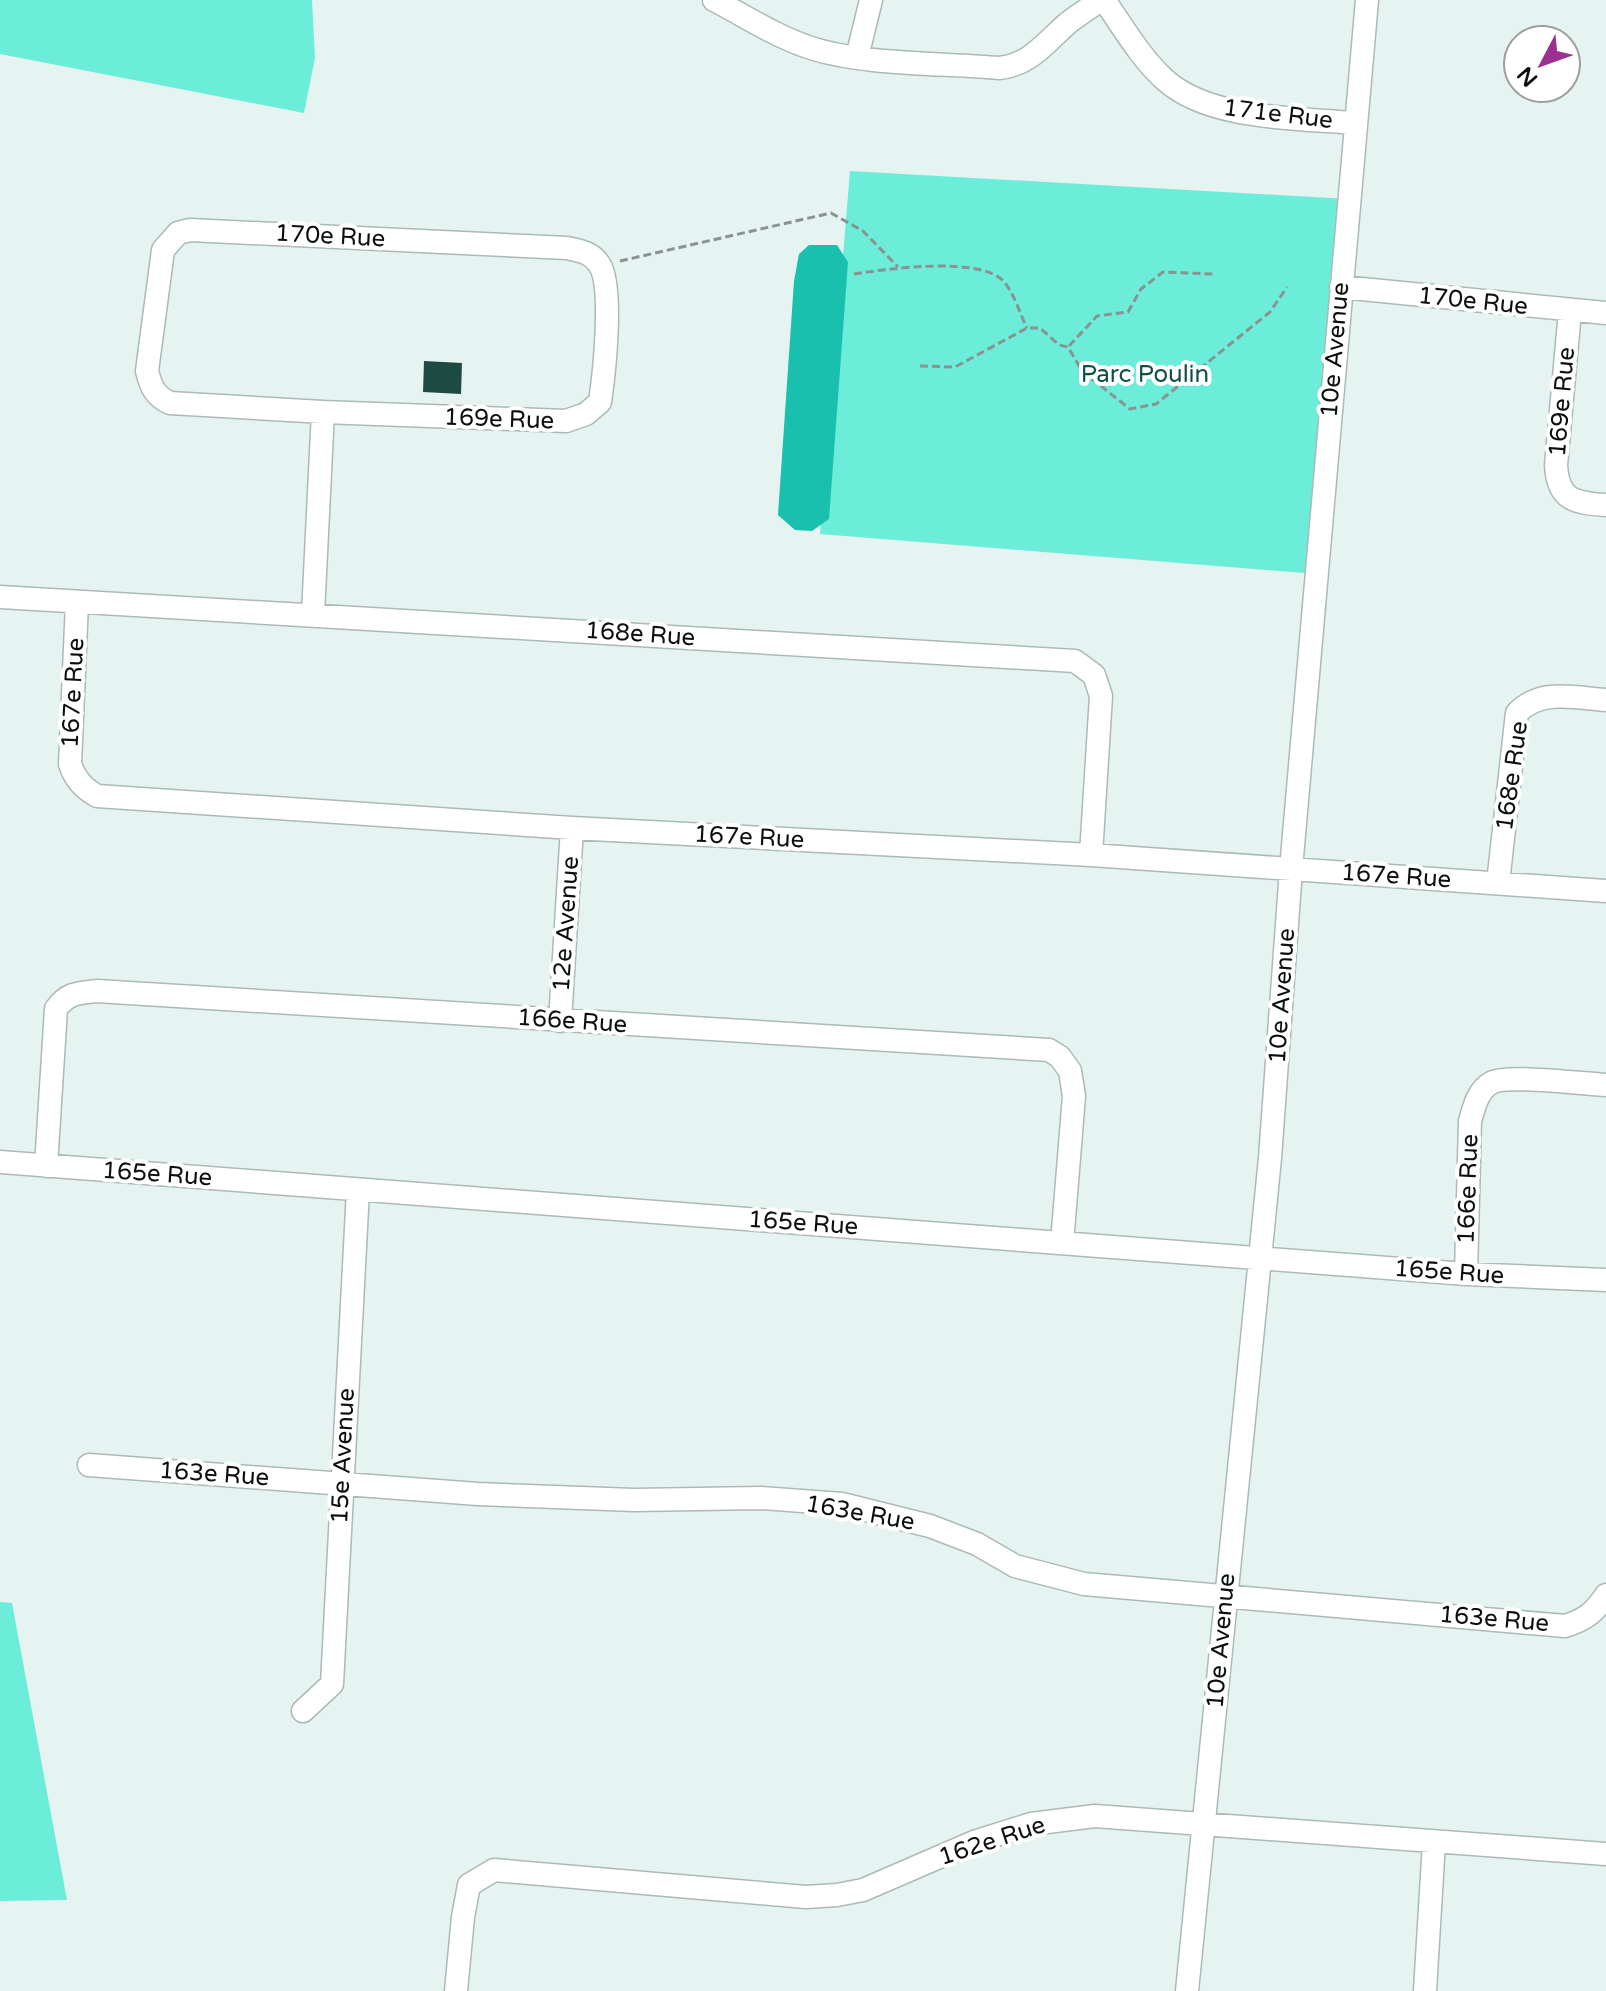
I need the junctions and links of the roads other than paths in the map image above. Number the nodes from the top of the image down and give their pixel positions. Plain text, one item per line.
1 (714, 0) edge
2 (871, 0) edge
3 (1102, 0) edge
4 (1367, 0) edge
5 (857, 57) junction
6 (1354, 123) junction
7 (604, 275) joint
8 (1341, 287) junction
9 (1570, 311) junction
10 (1606, 313) edge
11 (147, 371) joint
12 (323, 412) junction
13 (1606, 505) edge
14 (0, 597) edge
15 (77, 602) junction
16 (313, 614) junction
17 (1606, 700) edge
18 (572, 828) junction
19 (1091, 855) junction
20 (1291, 869) junction
21 (1498, 883) junction
22 (1606, 891) edge
23 (560, 1021) junction
24 (1606, 1085) edge
25 (0, 1162) edge
26 (46, 1166) junction
27 (358, 1190) junction
28 (1062, 1243) junction
29 (1258, 1258) junction
30 (1466, 1274) junction
31 (1606, 1280) edge
32 (89, 1465) dead end
33 (342, 1482) junction
34 (1225, 1595) junction
35 (1606, 1595) edge
36 (303, 1711) dead end
37 (1203, 1825) junction
38 (1434, 1842) junction
39 (1606, 1854) edge
40 (456, 1991) edge
41 (1187, 1991) edge
42 (1425, 1991) edge

1 - 5 street, 171e Rue
2 - 5 street
3 - 5 street, 171e Rue
3 - 6 street, 171e Rue
4 - 6 street, 10e Avenue
6 - 8 street, 10e Avenue
7 - 11 street, 170e Rue
7 - 12 street, 169e Rue
8 - 9 street, 170e Rue
8 - 20 street, 10e Avenue
9 - 10 street, 170e Rue
9 - 13 street, 169e Rue
11 - 12 street, 169e Rue
12 - 16 street
14 - 15 street, 168e Rue
15 - 16 street, 168e Rue
15 - 18 street, 167e Rue
16 - 19 street, 168e Rue
17 - 21 street, 168e Rue
18 - 19 street, 167e Rue
18 - 23 street, 12e Avenue
19 - 20 street, 167e Rue
20 - 21 street, 167e Rue
20 - 29 street, 10e Avenue
21 - 22 street, 167e Rue
23 - 26 street, 166e Rue
23 - 28 street, 166e Rue
24 - 30 street, 166e Rue
25 - 26 street, 165e Rue
26 - 27 street, 165e Rue
27 - 28 street, 165e Rue
27 - 33 street, 15e Avenue
28 - 29 street, 165e Rue
29 - 30 street, 165e Rue
29 - 34 street, 10e Avenue
30 - 31 street, 165e Rue
32 - 33 street, 163e Rue
33 - 34 street, 163e Rue
33 - 36 street, 15e Avenue
34 - 35 street, 163e Rue
34 - 37 street, 10e Avenue
37 - 38 street, 162e Rue
37 - 40 street, 162e Rue
37 - 41 street, 10e Avenue
38 - 39 street, 162e Rue
38 - 42 street

